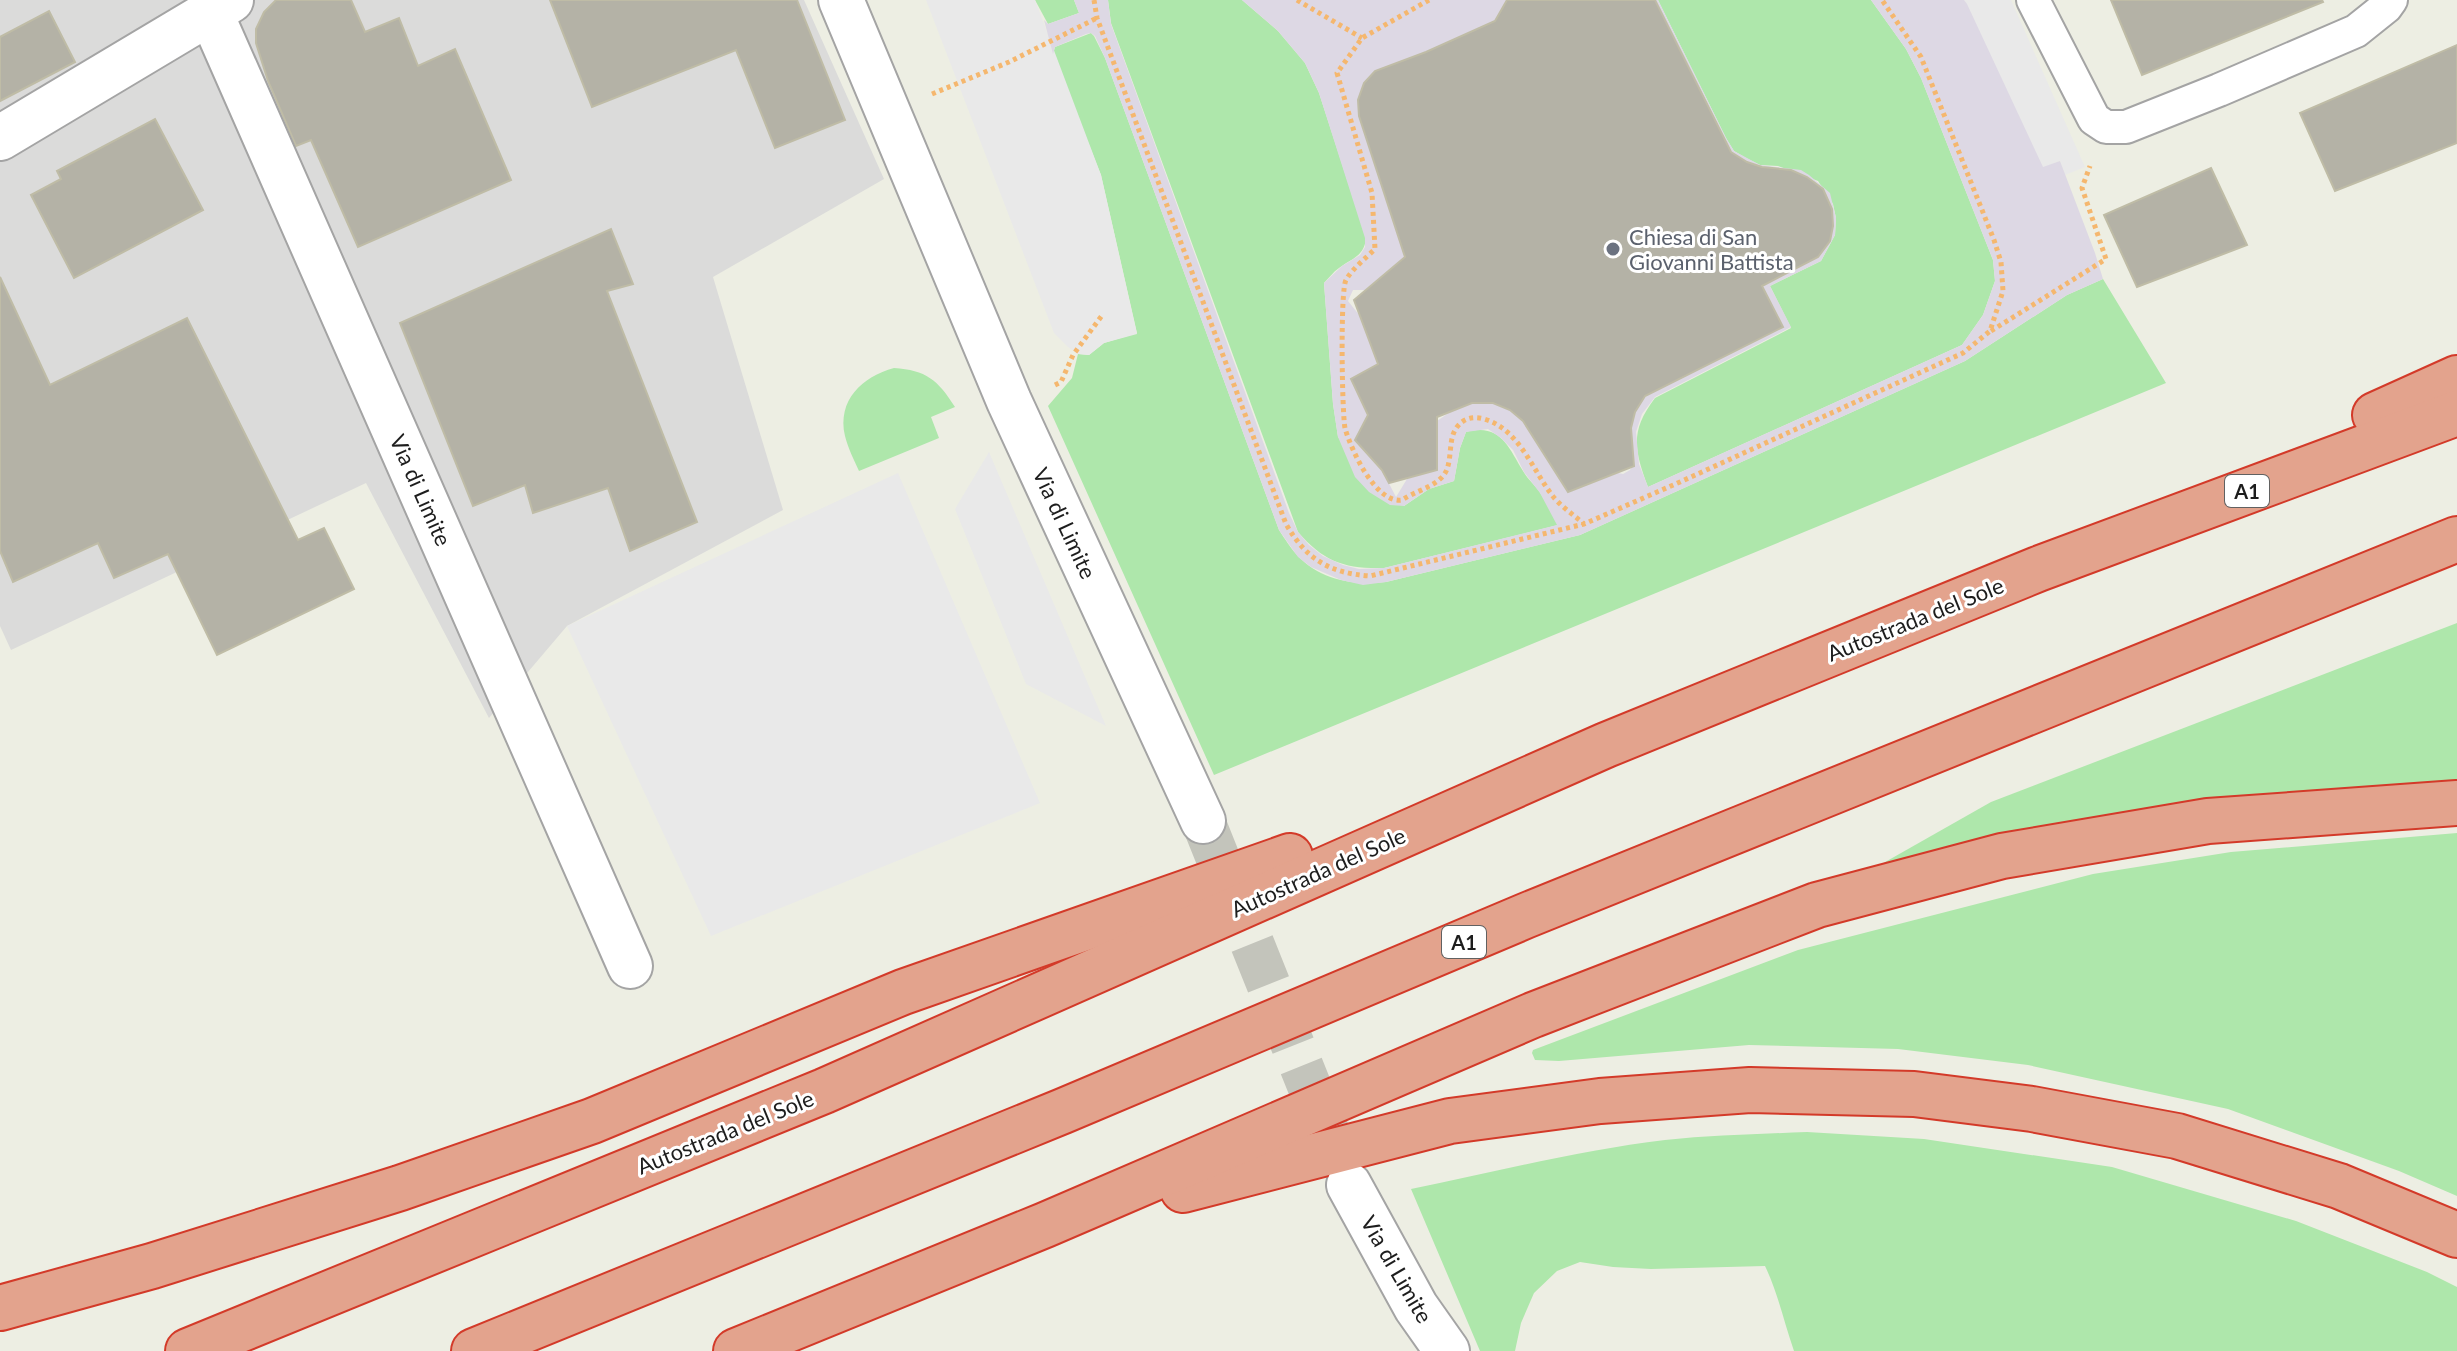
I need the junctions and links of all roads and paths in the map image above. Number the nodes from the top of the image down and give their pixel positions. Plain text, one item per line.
1 (841, 0) edge
2 (1094, 0) edge
3 (1297, 0) edge
4 (1429, 0) edge
5 (1882, 0) edge
6 (2033, 0) edge
7 (2391, 0) edge
8 (216, 5) edge
9 (1097, 18) junction
10 (1362, 38) junction
11 (887, 113) junction
12 (2094, 119) junction
13 (0, 138) edge
14 (1103, 314) dead end
15 (1990, 331) junction
16 (2457, 378) edge
17 (1009, 401) junction
18 (2457, 413) edge
19 (1584, 524) junction
20 (2457, 539) edge
21 (2038, 569) junction
22 (1606, 745) junction
23 (2457, 803) edge
24 (1203, 821) tunnel mouth
25 (630, 966) dead end
26 (1349, 1185) tunnel mouth
27 (1045, 1225) junction
28 (2457, 1235) edge
29 (0, 1308) edge
30 (188, 1351) edge
31 (474, 1351) edge
32 (736, 1351) edge
33 (1447, 1351) edge

1 - 11 street, Via di Limite
2 - 9 path
3 - 10 path
4 - 10 path
5 - 15 path
6 - 12 lane
7 - 12 lane
8 - 13 street, Via di Limite
8 - 25 street, Via di Limite
9 - 11 path
9 - 19 path
10 - 19 path
11 - 17 street, Via di Limite
12 - 15 path
14 - 17 path
15 - 19 path
16 - 21 highway
17 - 24 street, Via di Limite
18 - 21 highway, Autostrada del Sole / A1
20 - 31 highway, A1
21 - 22 highway, Autostrada del Sole / A1
22 - 29 highway
22 - 30 highway, Autostrada del Sole / A1
23 - 27 highway
26 - 33 street, Via di Limite
27 - 28 highway
27 - 32 highway

